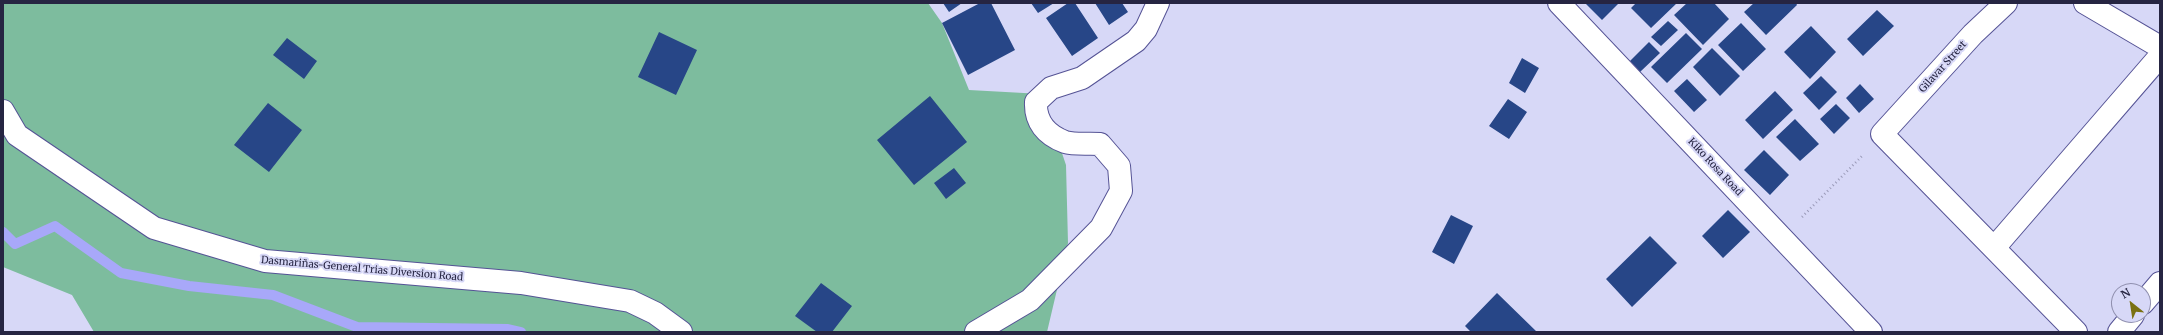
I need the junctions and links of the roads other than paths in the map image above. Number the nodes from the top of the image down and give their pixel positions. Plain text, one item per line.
1 (1158, 3) edge
2 (1559, 3) edge
3 (2006, 3) edge
4 (2085, 3) edge
5 (2160, 47) edge
6 (2160, 56) edge
7 (3, 111) edge
8 (1994, 248) junction
9 (2160, 283) edge
10 (2151, 294) edge
11 (2126, 323) edge
12 (681, 332) edge
13 (976, 332) edge
14 (1871, 332) edge
15 (2076, 332) edge
16 (2119, 332) edge

1 - 13 street
2 - 14 street, Kiko Rosa Road
3 - 8 street, Gilavar Street
4 - 5 street
6 - 8 street
7 - 12 street, Dasmariñas-General Trias Diversion Road
8 - 15 street
9 - 10 street
11 - 16 street

